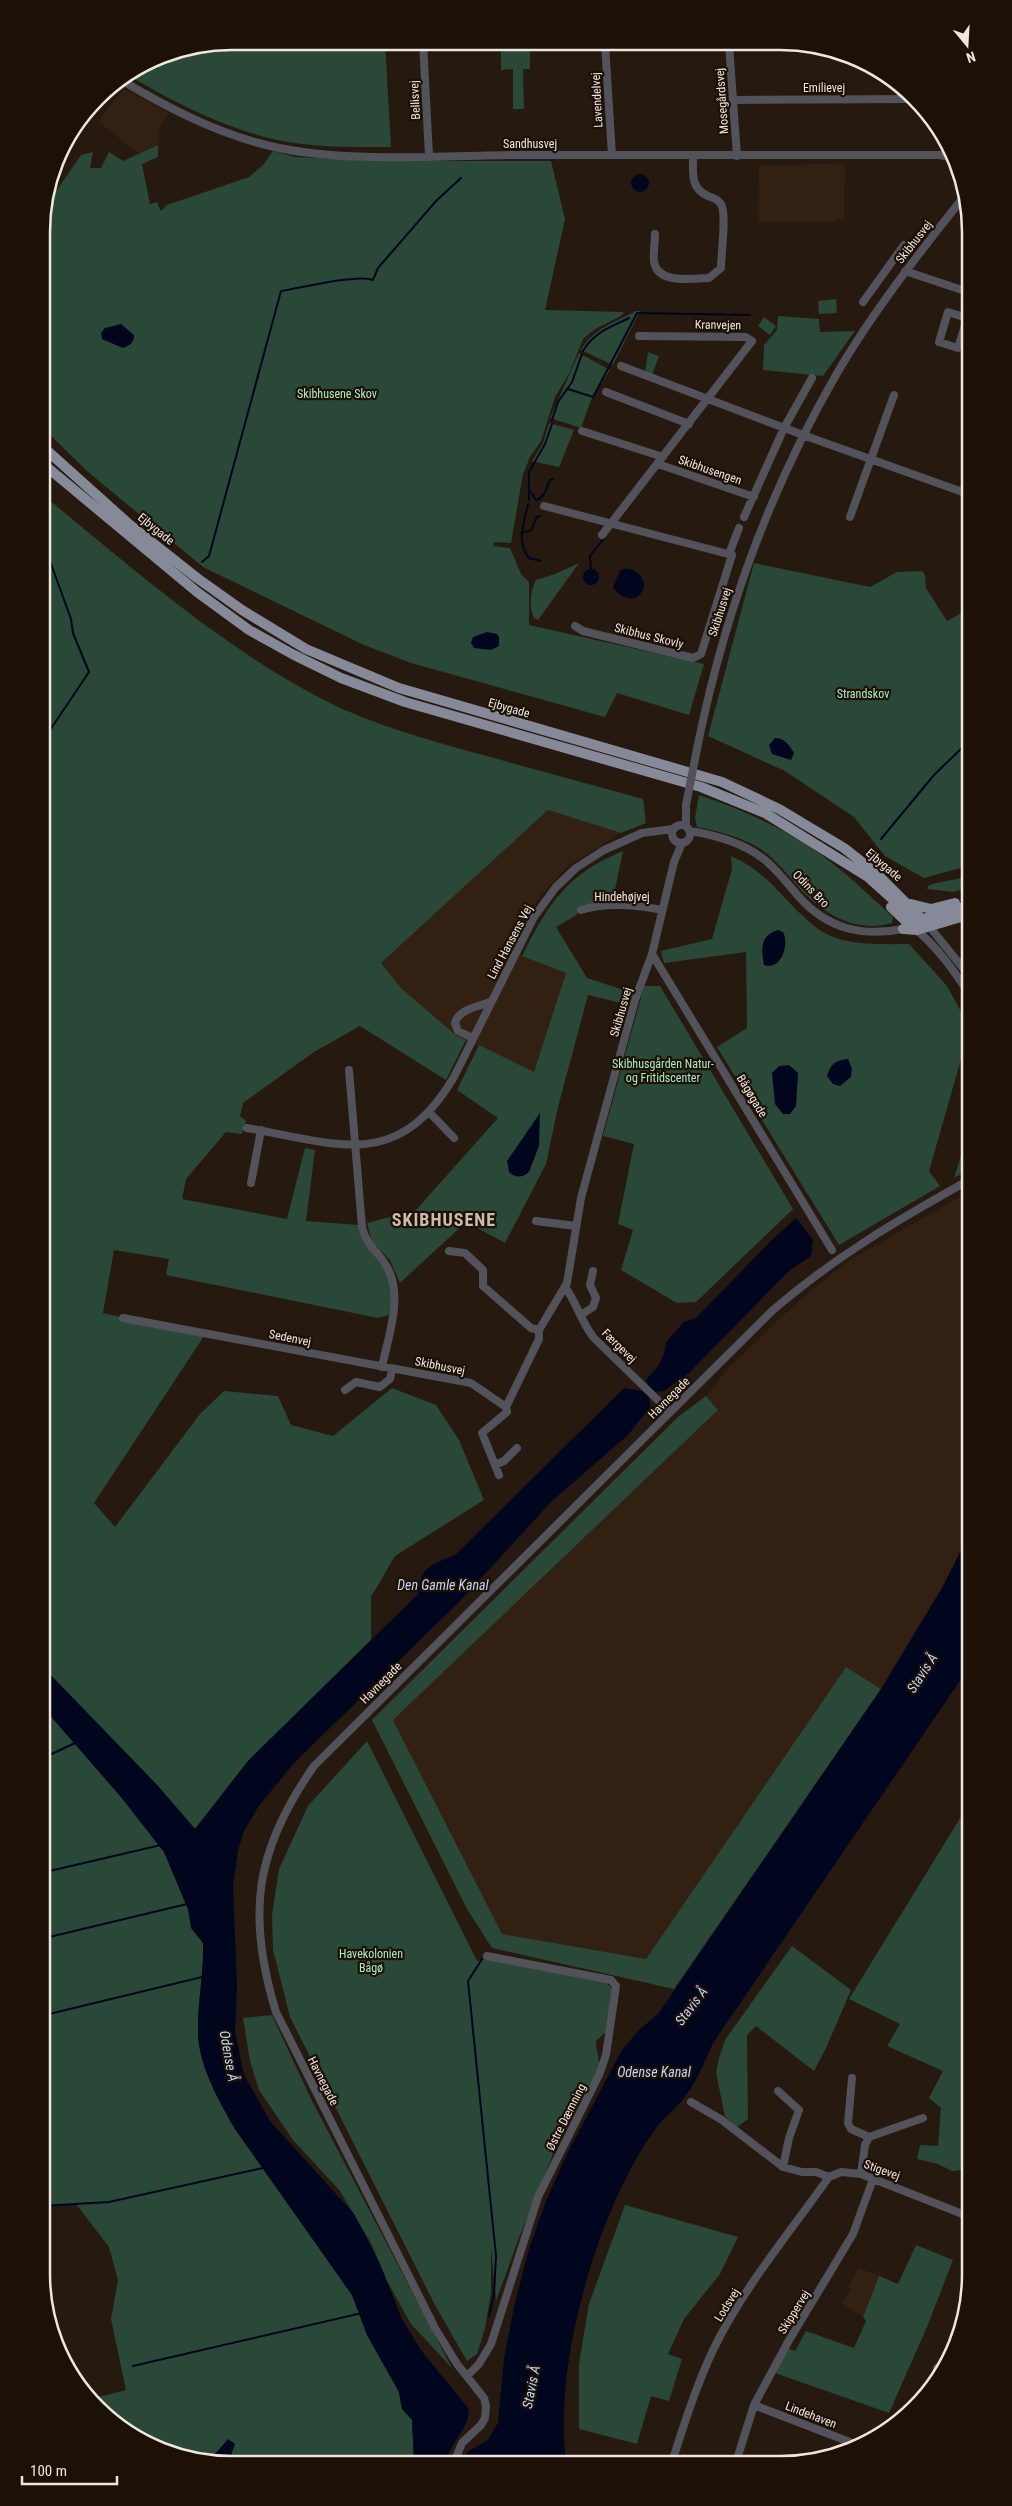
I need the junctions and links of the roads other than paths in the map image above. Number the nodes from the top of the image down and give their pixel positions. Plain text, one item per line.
1 (423, 50) edge
2 (605, 50) edge
3 (729, 50) edge
4 (127, 84) edge
5 (905, 99) edge
6 (733, 100) junction
7 (612, 155) junction
8 (429, 156) junction
9 (693, 156) junction
10 (737, 156) junction
11 (945, 157) edge
12 (959, 203) edge
13 (655, 234) dead end
14 (904, 245) dead end
15 (905, 271) junction
16 (962, 290) edge
17 (869, 294) junction
18 (863, 302) dead end
19 (882, 304) junction
20 (962, 316) edge
21 (962, 335) edge
22 (639, 336) dead end
23 (620, 366) dead end
24 (812, 378) dead end
25 (606, 392) dead end
26 (894, 395) dead end
27 (708, 399) junction
28 (689, 424) junction
29 (784, 428) junction
30 (582, 432) dead end
31 (803, 435) junction
32 (50, 453) edge
33 (871, 459) junction
34 (660, 461) junction
35 (50, 470) edge
36 (962, 492) edge
37 (754, 497) junction
38 (544, 506) dead end
39 (744, 517) dead end
40 (850, 517) dead end
41 (612, 523) junction
42 (739, 528) dead end
43 (602, 535) dead end
44 (729, 554) junction
45 (575, 626) dead end
46 (681, 834) junction
47 (962, 901) edge
48 (909, 903) junction
49 (962, 908) edge
50 (581, 910) dead end
51 (662, 910) junction
52 (962, 916) edge
53 (917, 925) junction
54 (652, 954) junction
55 (962, 969) edge
56 (962, 984) edge
57 (490, 1002) junction
58 (474, 1038) junction
59 (349, 1070) dead end
60 (429, 1112) junction
61 (247, 1128) dead end
62 (261, 1130) junction
63 (454, 1138) dead end
64 (354, 1146) junction
65 (244, 1170) dead end
66 (253, 1172) junction
67 (251, 1183) dead end
68 (962, 1184) edge
69 (536, 1221) dead end
70 (576, 1226) junction
71 (449, 1250) dead end
72 (832, 1250) dead end
73 (593, 1272) dead end
74 (565, 1287) junction
75 (580, 1315) junction
76 (123, 1318) dead end
77 (538, 1330) junction
78 (382, 1367) junction
79 (392, 1370) junction
80 (345, 1390) dead end
81 (506, 1406) junction
82 (670, 1412) junction
83 (517, 1448) dead end
84 (495, 1465) junction
85 (499, 1475) dead end
86 (487, 1956) dead end
87 (852, 2078) dead end
88 (778, 2091) dead end
89 (690, 2102) dead end
90 (923, 2118) dead end
91 (868, 2137) junction
92 (783, 2167) junction
93 (861, 2174) junction
94 (829, 2177) junction
95 (873, 2179) junction
96 (962, 2214) edge
97 (468, 2375) junction
98 (754, 2405) junction
99 (849, 2442) edge
100 (456, 2456) edge
101 (674, 2456) edge
102 (738, 2456) edge

1 - 8 street, Bellisvej
2 - 7 street, Lavendelvej
3 - 6 street, Mosegårdsvej
4 - 8 street, Sandhusvej
5 - 6 street, Emilievej
6 - 10 street, Mosegårdsvej
7 - 8 street, Sandhusvej
7 - 9 street, Sandhusvej
9 - 10 street, Sandhusvej
9 - 13 street
10 - 11 street, Sandhusvej
12 - 15 street, Skibhusvej
14 - 17 street, Skibhusvej
15 - 16 street
15 - 19 street, Skibhusvej
17 - 18 street, Skibhusvej
17 - 19 street
19 - 31 street, Skibhusvej
20 - 21 street
22 - 27 street, Kranvejen
23 - 27 street
24 - 29 street, Skibhusengen
25 - 28 street
26 - 33 street
27 - 28 street, Kranvejen
27 - 29 street
28 - 34 street, Kranvejen
29 - 31 street
29 - 37 street, Skibhusengen
30 - 34 street
31 - 33 street
31 - 46 street, Skibhusvej, bridge
32 - 48 main road, Ejbygade
33 - 36 street
33 - 40 street
34 - 37 street, Skibhusengen
34 - 41 street, Kranvejen
35 - 53 main road, Ejbygade
37 - 39 street, Skibhusengen
38 - 41 street
41 - 43 street, Kranvejen
41 - 44 street
42 - 44 street, Skibhus Skovly
44 - 45 street, Skibhus Skovly
46 - 51 street, Skibhusvej
46 - 53 street, Odins Bro
46 - 57 street, Lind Hansens Vej
47 - 48 main road
48 - 53 main road, Ejbygade
49 - 53 main road
50 - 51 street, Hindehøjvej
51 - 54 street, Skibhusvej
52 - 53 main road, Odins Bro
53 - 55 street, Ejbygade
53 - 56 street, Ejbygade
54 - 70 street, Skibhusvej
54 - 72 street, Bågøgade
57 - 58 street, Lind Hansens Vej
57 - 58 street
58 - 60 street, Lind Hansens Vej
59 - 64 street
60 - 63 street
60 - 64 street, Lind Hansens Vej
61 - 62 street, Lind Hansens Vej
62 - 64 street, Lind Hansens Vej
62 - 66 street
64 - 78 street
65 - 66 street
66 - 67 street
68 - 82 street, Havnegade
69 - 70 street
70 - 74 street, Skibhusvej
71 - 77 street
73 - 75 street
74 - 75 street, Færgevej
74 - 77 street, Skibhusvej
75 - 82 street, Færgevej
76 - 78 street, Sedenvej
77 - 81 street, Skibhusvej
78 - 79 street, Sedenvej
79 - 80 street
79 - 81 street, Skibhusvej
81 - 84 street, Skibhusvej
82 - 97 street, Havnegade
83 - 84 street
84 - 85 street, Skibhusvej
86 - 97 street, Østre Dæmning
87 - 91 street
88 - 92 street
89 - 92 street, Stigevej
90 - 91 street
91 - 93 street
92 - 94 street, Stigevej
93 - 94 street, Stigevej
93 - 95 street, Stigevej
94 - 101 street, Lodsvej
95 - 96 street, Stigevej
95 - 98 street, Skippervej
97 - 100 street, Havnegade
98 - 99 street, Lindehaven
98 - 102 street, Skippervej

